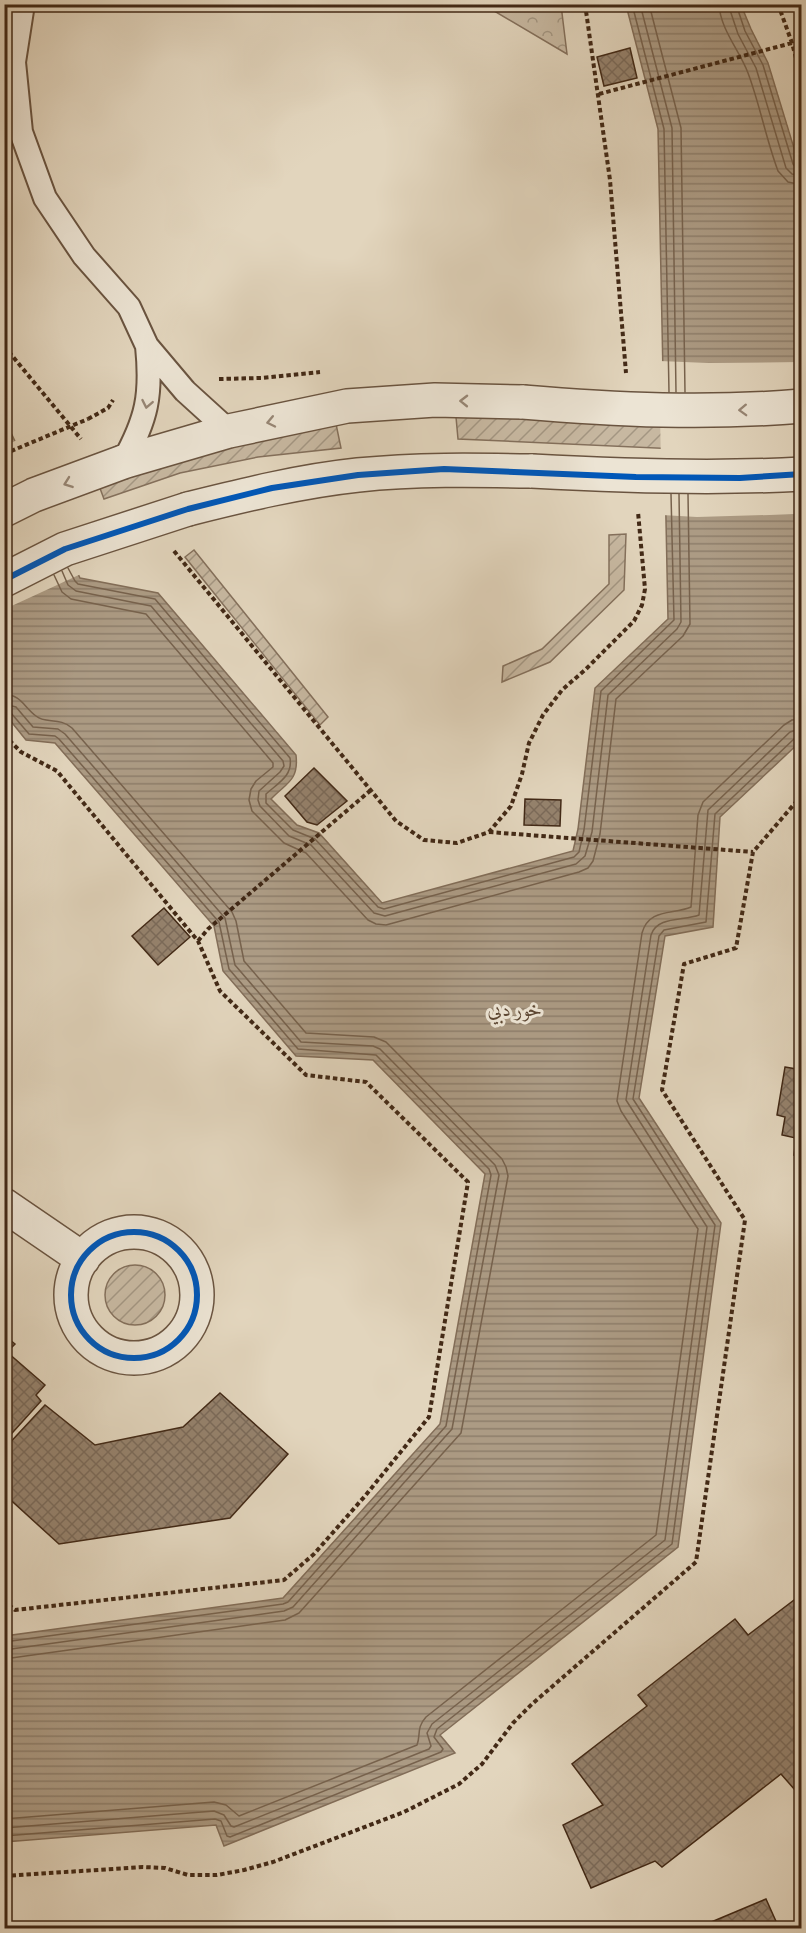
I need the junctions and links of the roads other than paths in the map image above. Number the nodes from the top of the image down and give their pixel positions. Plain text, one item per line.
1 (23, 4) edge
2 (147, 346) junction
3 (801, 406) edge
4 (229, 431) junction
5 (123, 462) junction
6 (801, 474) edge
7 (4, 510) edge
8 (4, 580) edge
9 (4, 1205) edge
10 (83, 1259) dead end

1 - 2 lane
2 - 4 lane
2 -> 5 lane
3 -> 4 street, bridge
4 - 5 street
5 -> 7 street, bridge
6 - 8 street, bridge
9 - 10 street

